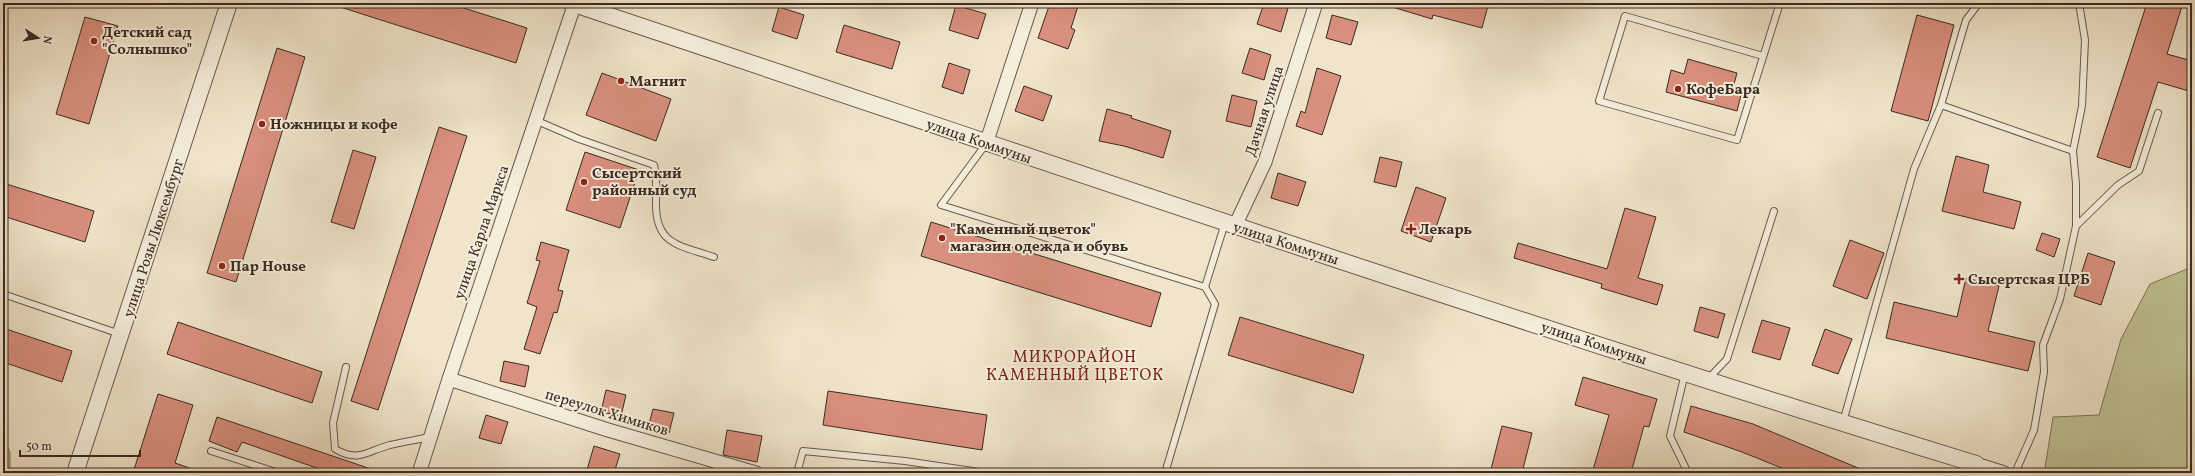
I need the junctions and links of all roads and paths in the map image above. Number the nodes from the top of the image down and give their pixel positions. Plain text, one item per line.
1 (229, 3) edge
2 (574, 3) edge
3 (1032, 3) edge
4 (1316, 3) edge
5 (1780, 3) edge
6 (1979, 3) edge
7 (2080, 3) edge
8 (1763, 56) junction
9 (1941, 105) junction
10 (2158, 113) dead end
11 (535, 120) junction
12 (986, 144) junction
13 (2073, 151) junction
14 (1774, 211) dead end
15 (1230, 224) junction
16 (2076, 226) junction
17 (714, 257) dead end
18 (1205, 287) junction
19 (3, 294) edge
20 (121, 334) junction
21 (346, 367) dead end
22 (1685, 373) junction
23 (449, 379) junction
24 (1707, 380) junction
25 (1843, 423) junction
26 (430, 437) junction
27 (211, 451) dead end
28 (1975, 468) edge
29 (75, 473) edge
30 (279, 473) edge
31 (419, 473) edge
32 (756, 473) edge
33 (797, 473) edge
34 (986, 473) edge
35 (1165, 473) edge
36 (1688, 473) edge
37 (2004, 473) edge
38 (2015, 473) edge

1 - 20 street, улица Розы Люксембург
2 - 11 street, улица Карла Маркса
2 - 12 street, улица Коммуны
3 - 12 street
4 - 15 street, Дачная улица
5 - 8 lane
6 - 9 lane
7 - 13 lane
8 - 8 lane
9 - 13 lane
9 - 25 lane
10 - 16 lane
11 - 17 lane
11 - 23 street, улица Карла Маркса
12 - 15 street, улица Коммуны
12 - 18 lane
13 - 16 lane
14 - 24 lane
15 - 18 lane
15 - 22 street, улица Коммуны
16 - 38 lane
18 - 35 lane
19 - 20 lane
20 - 29 street, улица Розы Люксембург
21 - 26 lane
22 - 24 street, улица Коммуны
22 - 36 lane
23 - 26 street, улица Карла Маркса
23 - 32 street, переулок Химиков
24 - 25 street, улица Коммуны
25 - 28 street, улица Коммуны
26 - 31 street, улица Карла Маркса
27 - 30 lane
28 - 37 street, улица Коммуны
33 - 34 lane

